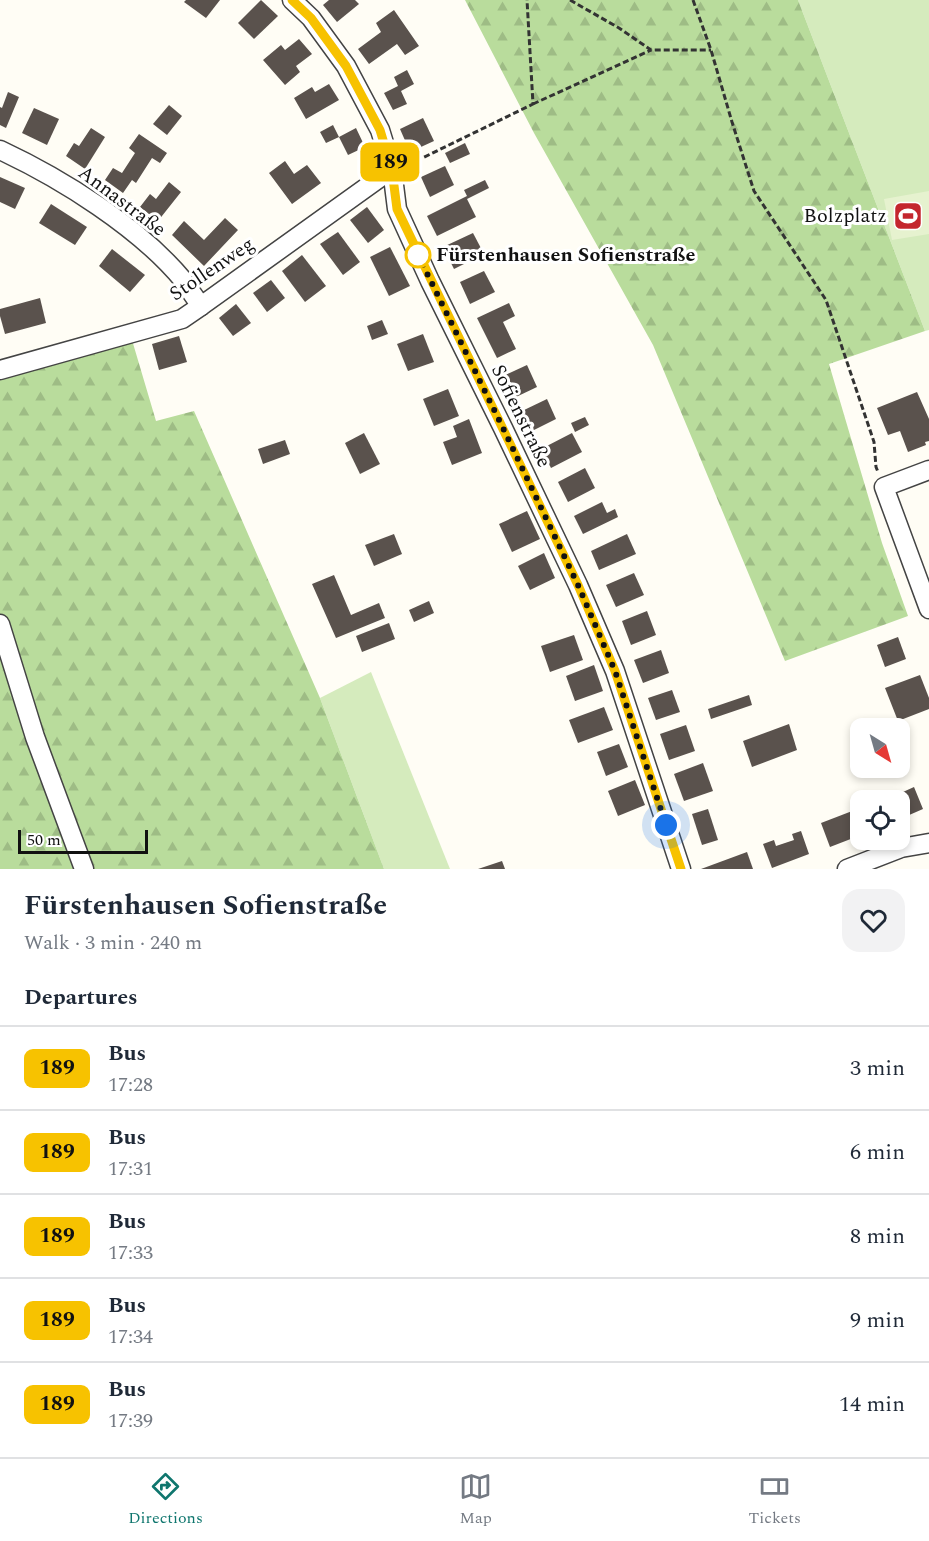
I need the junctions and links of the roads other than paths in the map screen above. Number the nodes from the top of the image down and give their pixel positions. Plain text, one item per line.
1 (292, 0) edge
2 (0, 150) edge
3 (399, 168) junction
4 (201, 306) junction
5 (0, 370) edge
6 (929, 470) edge
7 (929, 609) edge
8 (0, 624) edge
9 (929, 843) edge
10 (84, 869) edge
11 (681, 869) edge
12 (847, 869) edge

1 - 3 street, Sofienstraße
2 - 4 street, Annastraße
3 - 4 street, Stollenweg
3 - 11 street, Sofienstraße
4 - 5 street, Stollenweg
6 - 7 street
8 - 10 street
9 - 12 street

